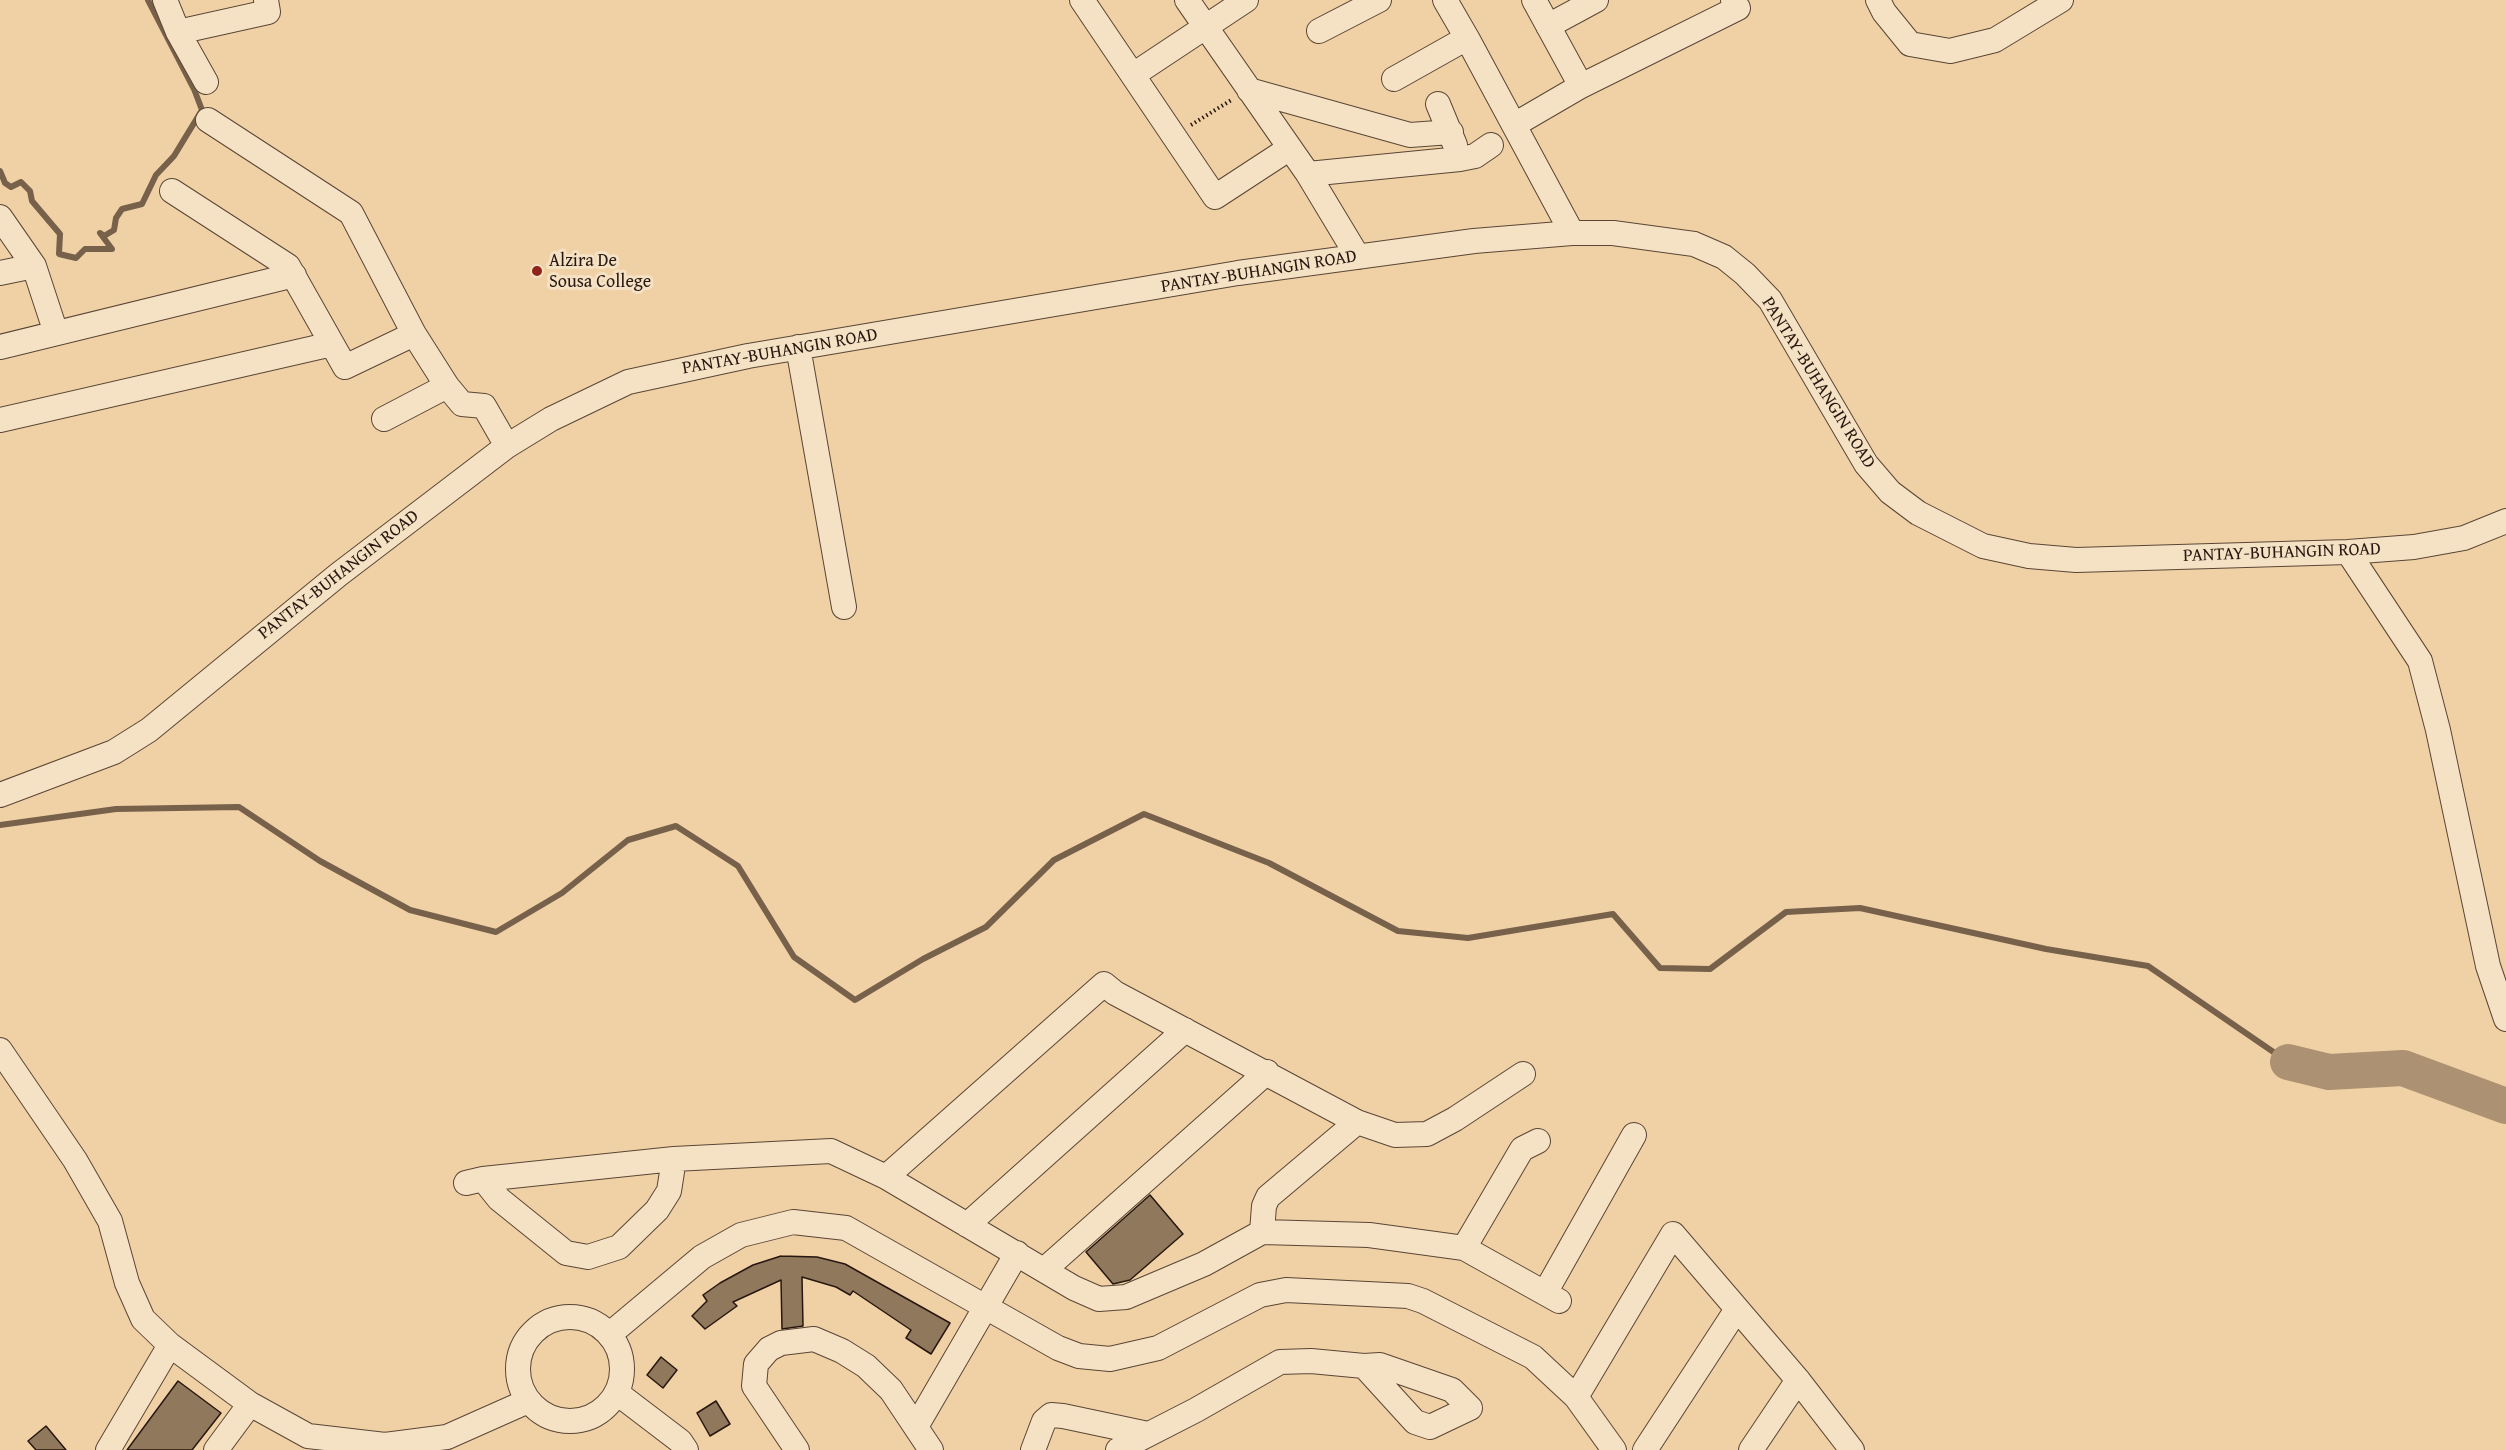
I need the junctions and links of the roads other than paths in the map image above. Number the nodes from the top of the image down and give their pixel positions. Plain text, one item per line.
1 (165, 0) edge
2 (267, 0) edge
3 (1082, 0) edge
4 (1187, 0) edge
5 (1246, 0) edge
6 (1379, 0) edge
7 (1445, 0) edge
8 (1534, 0) edge
9 (1596, 0) edge
10 (1733, 0) edge
11 (1878, 0) edge
12 (2061, 0) edge
13 (1548, 26) junction
14 (1205, 27) junction
15 (1319, 31) dead end
16 (178, 32) junction
17 (1467, 38) junction
18 (1133, 75) junction
19 (1394, 79) dead end
20 (206, 82) dead end
21 (1581, 86) junction
22 (1249, 90) junction
23 (1438, 104) dead end
24 (208, 120) dead end
25 (1514, 125) junction
26 (1383, 129) junction
27 (1450, 132) junction
28 (1491, 145) dead end
29 (1290, 148) junction
30 (1460, 159) junction
31 (1383, 166) junction
32 (1308, 174) junction
33 (172, 191) dead end
34 (0, 217) edge
35 (1572, 233) junction
36 (1358, 257) junction
37 (34, 266) junction
38 (0, 273) edge
39 (294, 275) junction
40 (56, 333) junction
41 (414, 334) junction
42 (332, 344) junction
43 (0, 347) edge
44 (798, 347) junction
45 (447, 386) junction
46 (384, 419) dead end
47 (0, 420) edge
48 (507, 446) junction
49 (2506, 521) edge
50 (2348, 552) junction
51 (843, 607) dead end
52 (0, 795) edge
53 (2506, 1019) edge
54 (1185, 1030) junction
55 (0, 1050) edge
56 (1267, 1072) junction
57 (1523, 1074) dead end
58 (1357, 1122) junction
59 (1634, 1135) dead end
60 (1538, 1141) dead end
61 (674, 1159) junction
62 (886, 1177) junction
63 (967, 1225) junction
64 (1262, 1232) junction
65 (1464, 1248) junction
66 (1017, 1253) junction
67 (1044, 1270) junction
68 (984, 1308) junction
69 (1737, 1309) junction
70 (610, 1334) junction
71 (170, 1344) junction
72 (1364, 1366) dead end
73 (1798, 1380) junction
74 (617, 1394) junction
75 (1576, 1397) junction
76 (528, 1401) junction
77 (250, 1404) junction
78 (917, 1425) junction
79 (1148, 1434) junction
80 (307, 1443) edge
81 (1850, 1449) edge
82 (108, 1450) edge
83 (216, 1450) edge
84 (686, 1450) edge
85 (797, 1450) edge
86 (931, 1450) edge
87 (1033, 1450) edge
88 (1118, 1450) edge
89 (1614, 1450) edge
90 (1645, 1450) edge
91 (1750, 1450) edge

1 - 16 street
2 - 16 street
3 - 18 street
4 - 14 street
5 - 14 street
6 - 15 street
7 - 17 street
8 - 13 street
9 - 13 street
10 - 21 street
11 - 12 street
13 - 21 street
14 - 18 street
14 - 22 street
16 - 20 street
17 - 19 street
17 - 25 street
18 - 29 street
21 - 25 street
22 - 26 street
22 - 29 street
23 - 27 street
24 - 41 street
25 - 35 street
26 - 27 street
26 - 31 street
27 - 30 street
28 - 30 street
29 - 32 street
30 - 31 street
31 - 32 street
32 - 36 street
33 - 39 street
34 - 37 street
35 - 36 street, PANTAY-BUHANGIN ROAD
35 - 50 street, PANTAY-BUHANGIN ROAD
36 - 44 street, PANTAY-BUHANGIN ROAD
37 - 38 street
37 - 40 street
39 - 40 street
39 - 42 street
40 - 43 street
41 - 42 street
41 - 45 street
42 - 47 street
44 - 48 street, PANTAY-BUHANGIN ROAD
44 - 51 street
45 - 46 street
45 - 48 street
48 - 52 street, PANTAY-BUHANGIN ROAD
49 - 50 street, PANTAY-BUHANGIN ROAD
50 - 53 street
54 - 56 street
54 - 62 street
54 - 63 street
55 - 71 street
56 - 58 street
56 - 67 street
57 - 58 street
58 - 64 street
59 - 65 street
60 - 65 street
61 - 61 street
61 - 62 street
62 - 63 street
63 - 66 street
64 - 65 street
64 - 67 street
66 - 67 street
66 - 68 street
68 - 70 street
68 - 75 street
68 - 78 street
69 - 73 street
69 - 75 street
69 - 90 street
70 - 74 street
70 - 76 street
71 - 77 street
71 - 82 street
72 - 79 street
73 - 81 street
73 - 91 street
74 - 76 street
74 - 84 street
75 - 89 street
76 - 80 street
77 - 80 street
77 - 83 street
78 - 85 street
78 - 86 street
79 - 87 street
79 - 88 street

